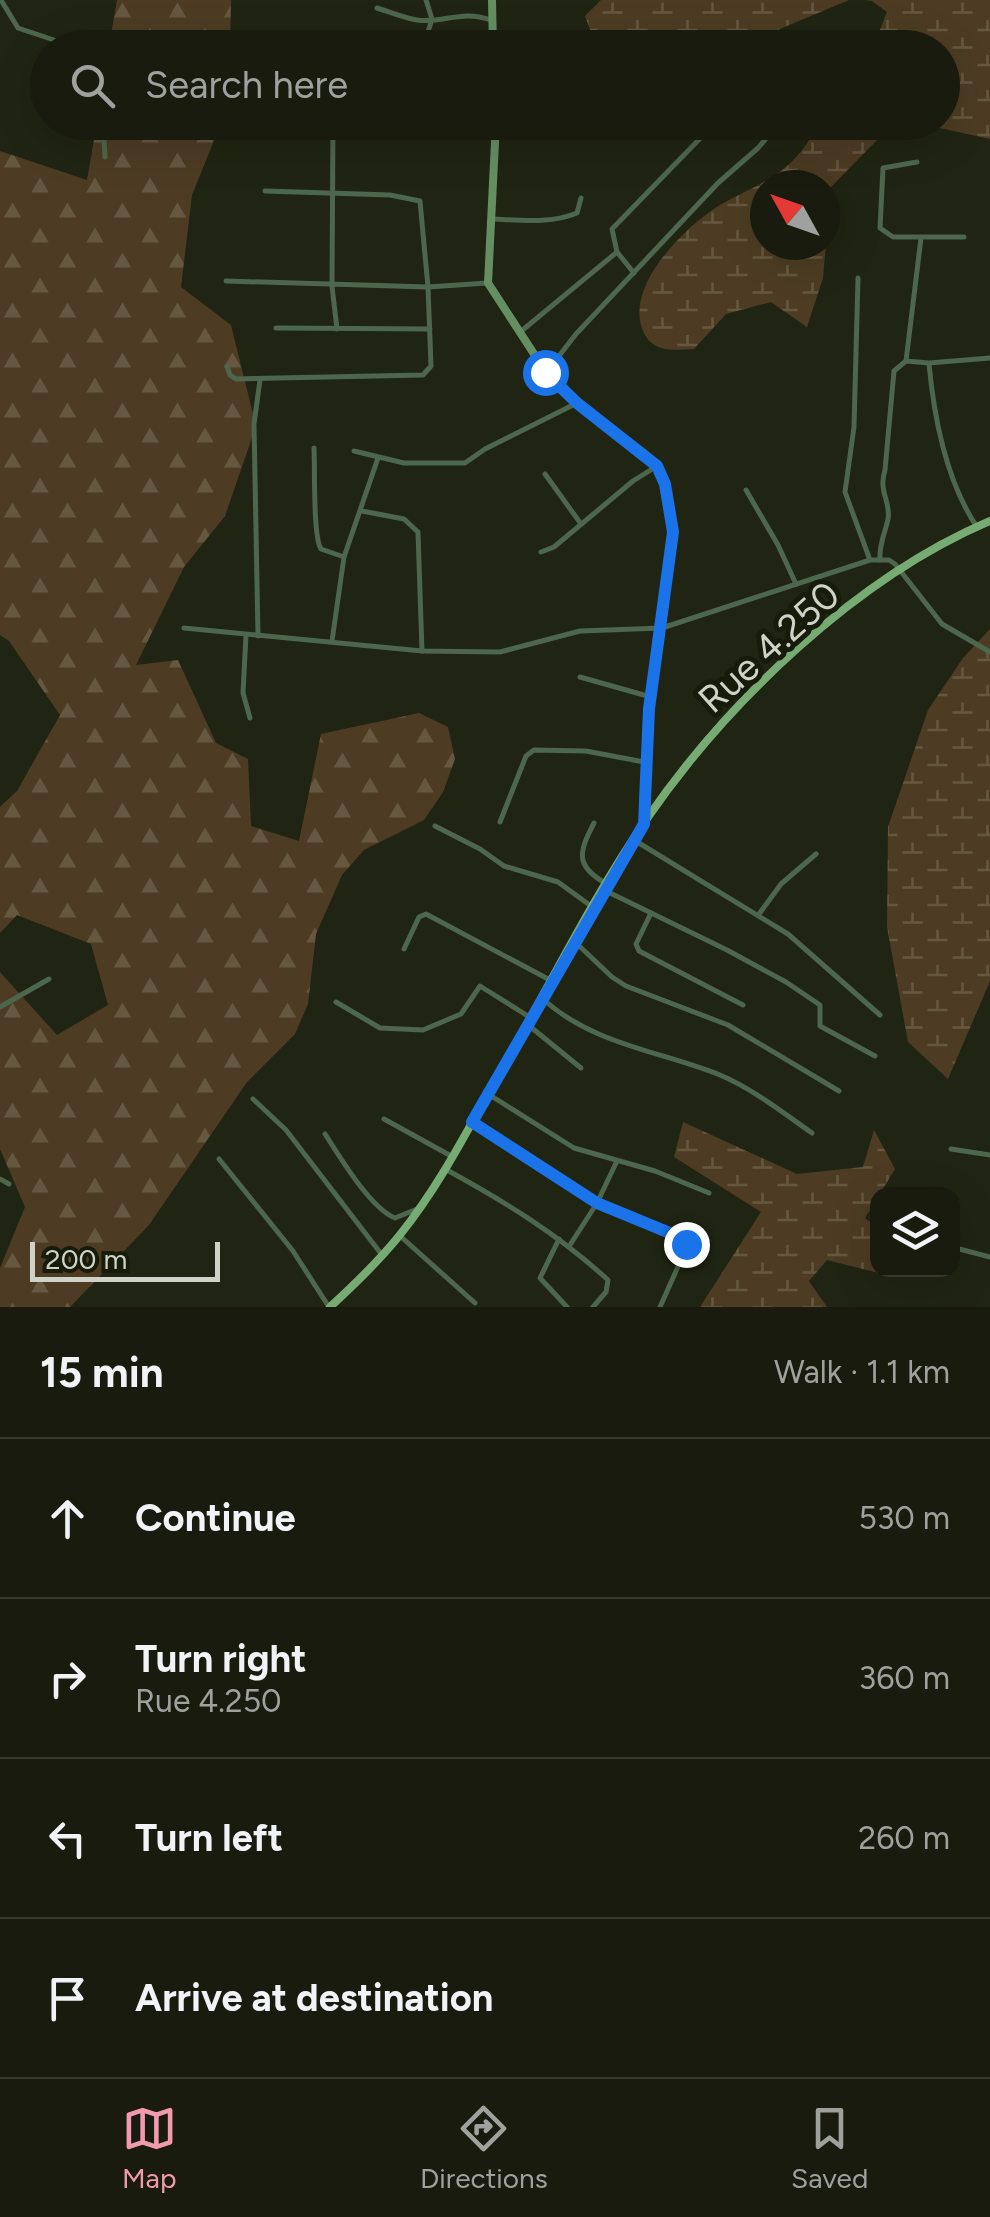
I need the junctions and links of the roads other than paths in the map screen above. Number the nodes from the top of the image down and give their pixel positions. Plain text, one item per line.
1 (1, 0) edge
2 (426, 0) edge
3 (492, 0) edge
4 (377, 8) dead end
5 (432, 18) junction
6 (492, 20) junction
7 (428, 30) edge
8 (492, 30) edge
9 (30, 32) edge
10 (104, 140) edge
11 (333, 140) edge
12 (495, 140) edge
13 (698, 140) edge
14 (765, 140) edge
15 (105, 157) dead end
16 (917, 162) dead end
17 (265, 190) dead end
18 (334, 194) junction
19 (581, 198) dead end
20 (490, 218) junction
21 (964, 236) dead end
22 (921, 238) junction
23 (617, 252) junction
24 (634, 272) junction
25 (858, 278) dead end
26 (226, 281) dead end
27 (488, 283) junction
28 (332, 286) junction
29 (428, 288) junction
30 (276, 328) dead end
31 (337, 329) junction
32 (430, 329) junction
33 (520, 332) junction
34 (990, 358) edge
35 (906, 361) junction
36 (929, 364) junction
37 (226, 366) dead end
38 (549, 377) junction
39 (260, 378) junction
40 (577, 403) junction
41 (314, 448) dead end
42 (354, 451) dead end
43 (378, 458) junction
44 (657, 466) junction
45 (544, 474) dead end
46 (746, 490) dead end
47 (362, 511) junction
48 (990, 521) edge
49 (581, 524) junction
50 (976, 527) junction
51 (541, 552) dead end
52 (344, 557) junction
53 (870, 560) junction
54 (880, 560) junction
55 (898, 572) junction
56 (796, 584) junction
57 (184, 628) dead end
58 (662, 628) junction
59 (246, 634) junction
60 (258, 636) junction
61 (332, 641) junction
62 (422, 650) junction
63 (990, 652) edge
64 (580, 677) dead end
65 (651, 697) junction
66 (250, 718) dead end
67 (644, 762) junction
68 (500, 822) dead end
69 (594, 823) dead end
70 (644, 824) junction
71 (435, 826) dead end
72 (634, 840) junction
73 (816, 854) dead end
74 (605, 887) junction
75 (594, 908) junction
76 (651, 913) junction
77 (759, 914) junction
78 (575, 942) junction
79 (404, 949) dead end
80 (48, 979) dead end
81 (552, 981) junction
82 (542, 998) junction
83 (336, 1002) dead end
84 (743, 1005) dead end
85 (0, 1007) edge
86 (880, 1015) dead end
87 (529, 1021) junction
88 (875, 1056) dead end
89 (581, 1068) dead end
90 (839, 1091) dead end
91 (488, 1094) junction
92 (254, 1099) dead end
93 (384, 1120) dead end
94 (472, 1122) junction
95 (812, 1133) dead end
96 (325, 1134) dead end
97 (951, 1149) dead end
98 (990, 1155) edge
99 (453, 1157) junction
100 (220, 1158) dead end
101 (617, 1161) junction
102 (446, 1170) junction
103 (0, 1179) edge
104 (9, 1184) dead end
105 (709, 1193) dead end
106 (597, 1203) junction
107 (420, 1208) junction
108 (400, 1235) junction
109 (559, 1239) junction
110 (570, 1246) junction
111 (960, 1249) edge
112 (382, 1255) junction
113 (990, 1257) edge
114 (342, 1296) junction
115 (475, 1304) dead end
116 (330, 1307) edge
117 (346, 1307) edge
118 (566, 1307) edge
119 (593, 1307) edge
120 (660, 1307) edge

1 - 9 street
2 - 5 street
3 - 6 street
4 - 5 street
5 - 6 street
5 - 7 street
6 - 8 street
10 - 15 street
11 - 18 street
12 - 20 street
13 - 23 street
14 - 24 street
16 - 22 street
17 - 18 street
18 - 28 street
18 - 29 street
19 - 20 street
20 - 27 street
21 - 22 street
22 - 35 street
23 - 24 street
23 - 33 street
24 - 38 street
25 - 53 street
26 - 28 street
27 - 29 street
27 - 33 street
28 - 29 street
28 - 31 street
29 - 32 street
30 - 31 street
31 - 32 street
32 - 39 street
33 - 38 street
34 - 36 street
35 - 36 street
35 - 54 street
36 - 50 street
37 - 39 street
38 - 40 street
39 - 60 street
40 - 43 street
40 - 44 street
41 - 52 street
42 - 43 street
43 - 47 street
44 - 49 street
44 - 58 street
45 - 49 street
46 - 56 street
47 - 52 street
47 - 62 street
48 - 50 main road, Rue 4.250
49 - 51 street
50 - 55 main road, Rue 4.250
52 - 61 street
53 - 54 street
53 - 56 street
54 - 55 street
55 - 63 street
55 - 70 main road, Rue 4.250
56 - 58 street
57 - 59 street
58 - 62 street
58 - 65 street
59 - 60 street
59 - 66 street
60 - 61 street
61 - 62 street
64 - 65 street
65 - 67 street
67 - 68 street
67 - 70 street
69 - 74 street
70 - 72 main road, Rue 4.250
71 - 75 street
72 - 74 main road, Rue 4.250
72 - 77 street
73 - 77 street
74 - 75 main road, Rue 4.250
74 - 76 street
75 - 78 main road, Rue 4.250
76 - 84 street
76 - 88 street
77 - 86 street
78 - 81 main road, Rue 4.250
78 - 90 street
79 - 81 street
80 - 85 street
81 - 82 main road, Rue 4.250
82 - 87 main road, Rue 4.250
82 - 95 street
83 - 87 street
87 - 89 street
87 - 91 main road, Rue 4.250
91 - 94 main road, Rue 4.250
91 - 101 street
92 - 112 street
93 - 99 street
94 - 99 main road, Rue 4.250
94 - 106 street
96 - 107 street
97 - 98 street
99 - 102 main road, Rue 4.250
100 - 116 street
101 - 105 street
101 - 106 street
102 - 107 main road, Rue 4.250
102 - 109 street
103 - 104 street
106 - 110 street
106 - 120 street
107 - 108 main road, Rue 4.250
108 - 112 main road, Rue 4.250
108 - 115 street
109 - 110 street
109 - 118 street
110 - 119 street
111 - 113 street
112 - 114 main road, Rue 4.250
114 - 116 main road, Rue 4.250
114 - 117 street

